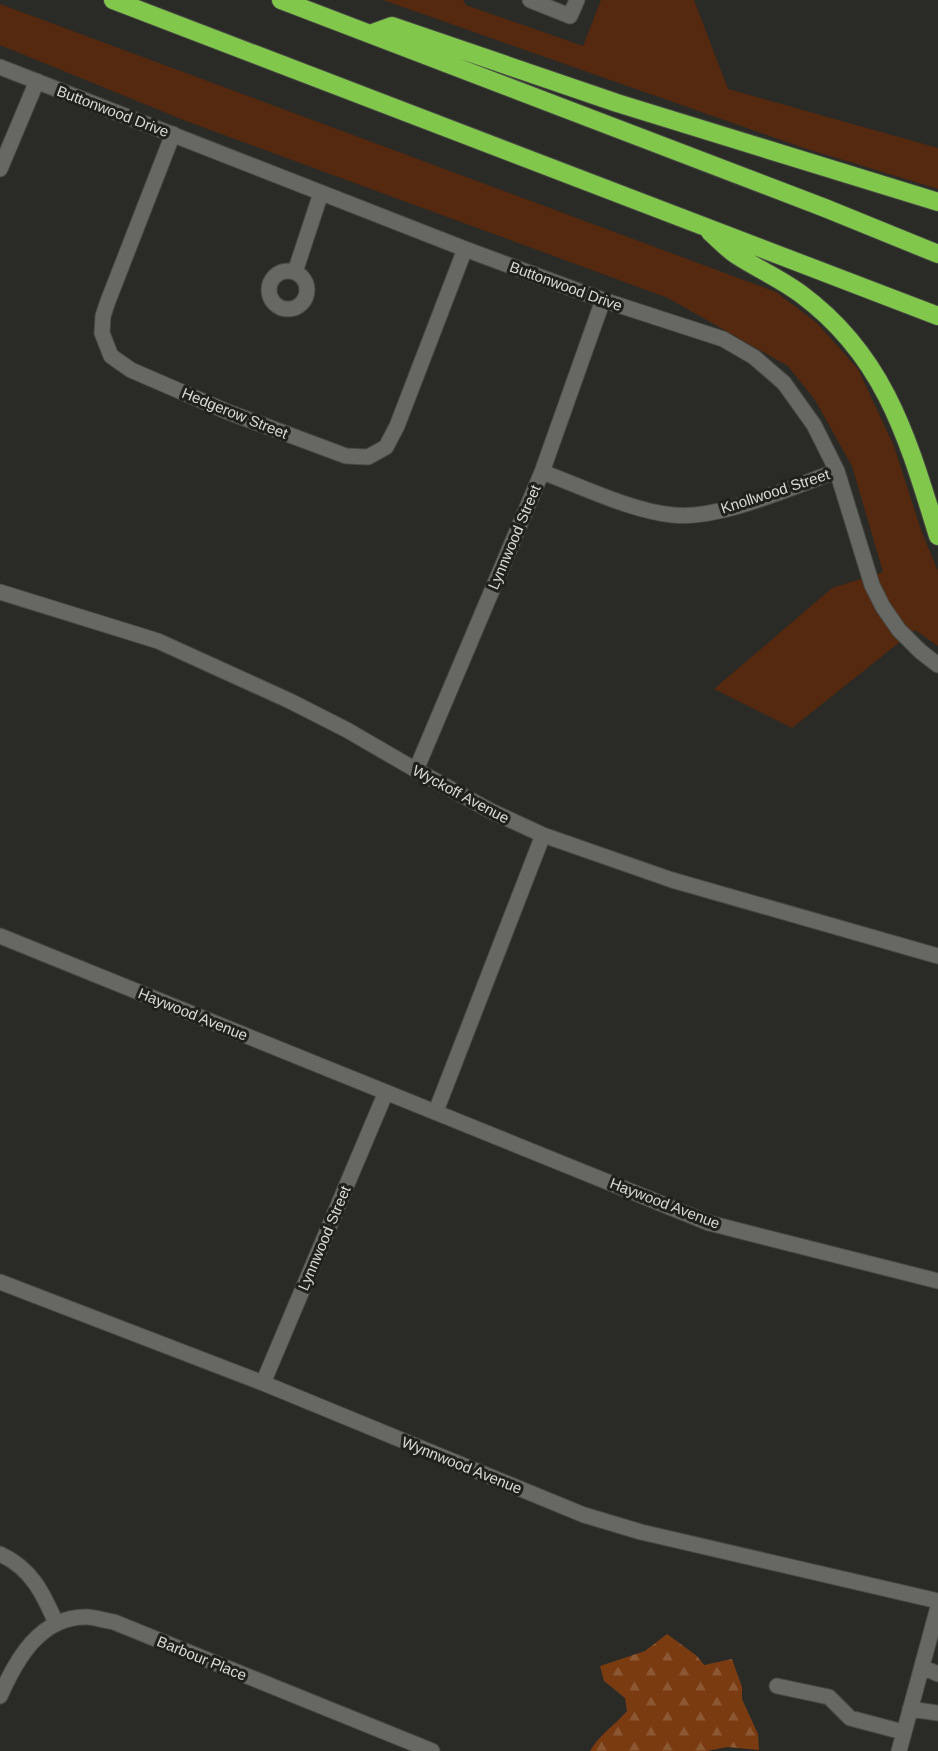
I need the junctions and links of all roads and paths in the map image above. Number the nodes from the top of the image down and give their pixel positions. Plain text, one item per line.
1 (113, 0) edge
2 (281, 0) edge
3 (530, 0) edge
4 (577, 0) edge
5 (370, 34) junction
6 (0, 67) edge
7 (37, 81) junction
8 (173, 134) junction
9 (0, 169) edge
10 (321, 193) junction
11 (938, 202) edge
12 (703, 224) junction
13 (465, 249) junction
14 (938, 254) edge
15 (295, 272) dead end
16 (603, 300) junction
17 (938, 316) edge
18 (837, 471) junction
19 (542, 472) junction
20 (938, 536) edge
21 (0, 592) edge
22 (938, 665) edge
23 (416, 770) junction
24 (543, 835) junction
25 (0, 936) edge
26 (938, 956) edge
27 (386, 1092) junction
28 (436, 1111) junction
29 (938, 1281) edge
30 (0, 1282) edge
31 (263, 1383) junction
32 (0, 1554) edge
33 (938, 1608) edge
34 (56, 1623) junction
35 (922, 1667) junction
36 (938, 1674) edge
37 (777, 1686) dead end
38 (0, 1696) edge
39 (910, 1709) junction
40 (938, 1713) edge
41 (903, 1732) junction
42 (432, 1751) edge
43 (899, 1751) edge

1 - 12 highway
2 - 5 highway
3 - 4 street
5 - 11 highway
5 - 14 highway
6 - 7 street, Buttonwood Drive
7 - 8 street, Buttonwood Drive
7 - 9 street
8 - 10 street, Buttonwood Drive
8 - 13 street, Hedgerow Street
10 - 13 street, Buttonwood Drive
10 - 15 street
12 - 17 highway
12 - 20 highway
13 - 16 street, Buttonwood Drive
16 - 18 street, Buttonwood Drive
16 - 19 street, Lynnwood Street
18 - 19 street, Knollwood Street
18 - 22 street, Buttonwood Drive
19 - 23 street, Lynnwood Street
21 - 23 street, Wyckoff Avenue
23 - 24 street, Wyckoff Avenue
24 - 26 street, Wyckoff Avenue
24 - 28 street
25 - 27 street, Haywood Avenue
27 - 28 street, Haywood Avenue
27 - 31 street, Lynnwood Street
28 - 29 street, Haywood Avenue
30 - 31 street, Wynnwood Avenue
31 - 33 street, Wynnwood Avenue
32 - 34 street
33 - 35 street
34 - 38 street, Barbour Place
34 - 42 street, Barbour Place
35 - 36 street
35 - 39 street
37 - 41 street
39 - 40 street
39 - 41 street
41 - 43 street

